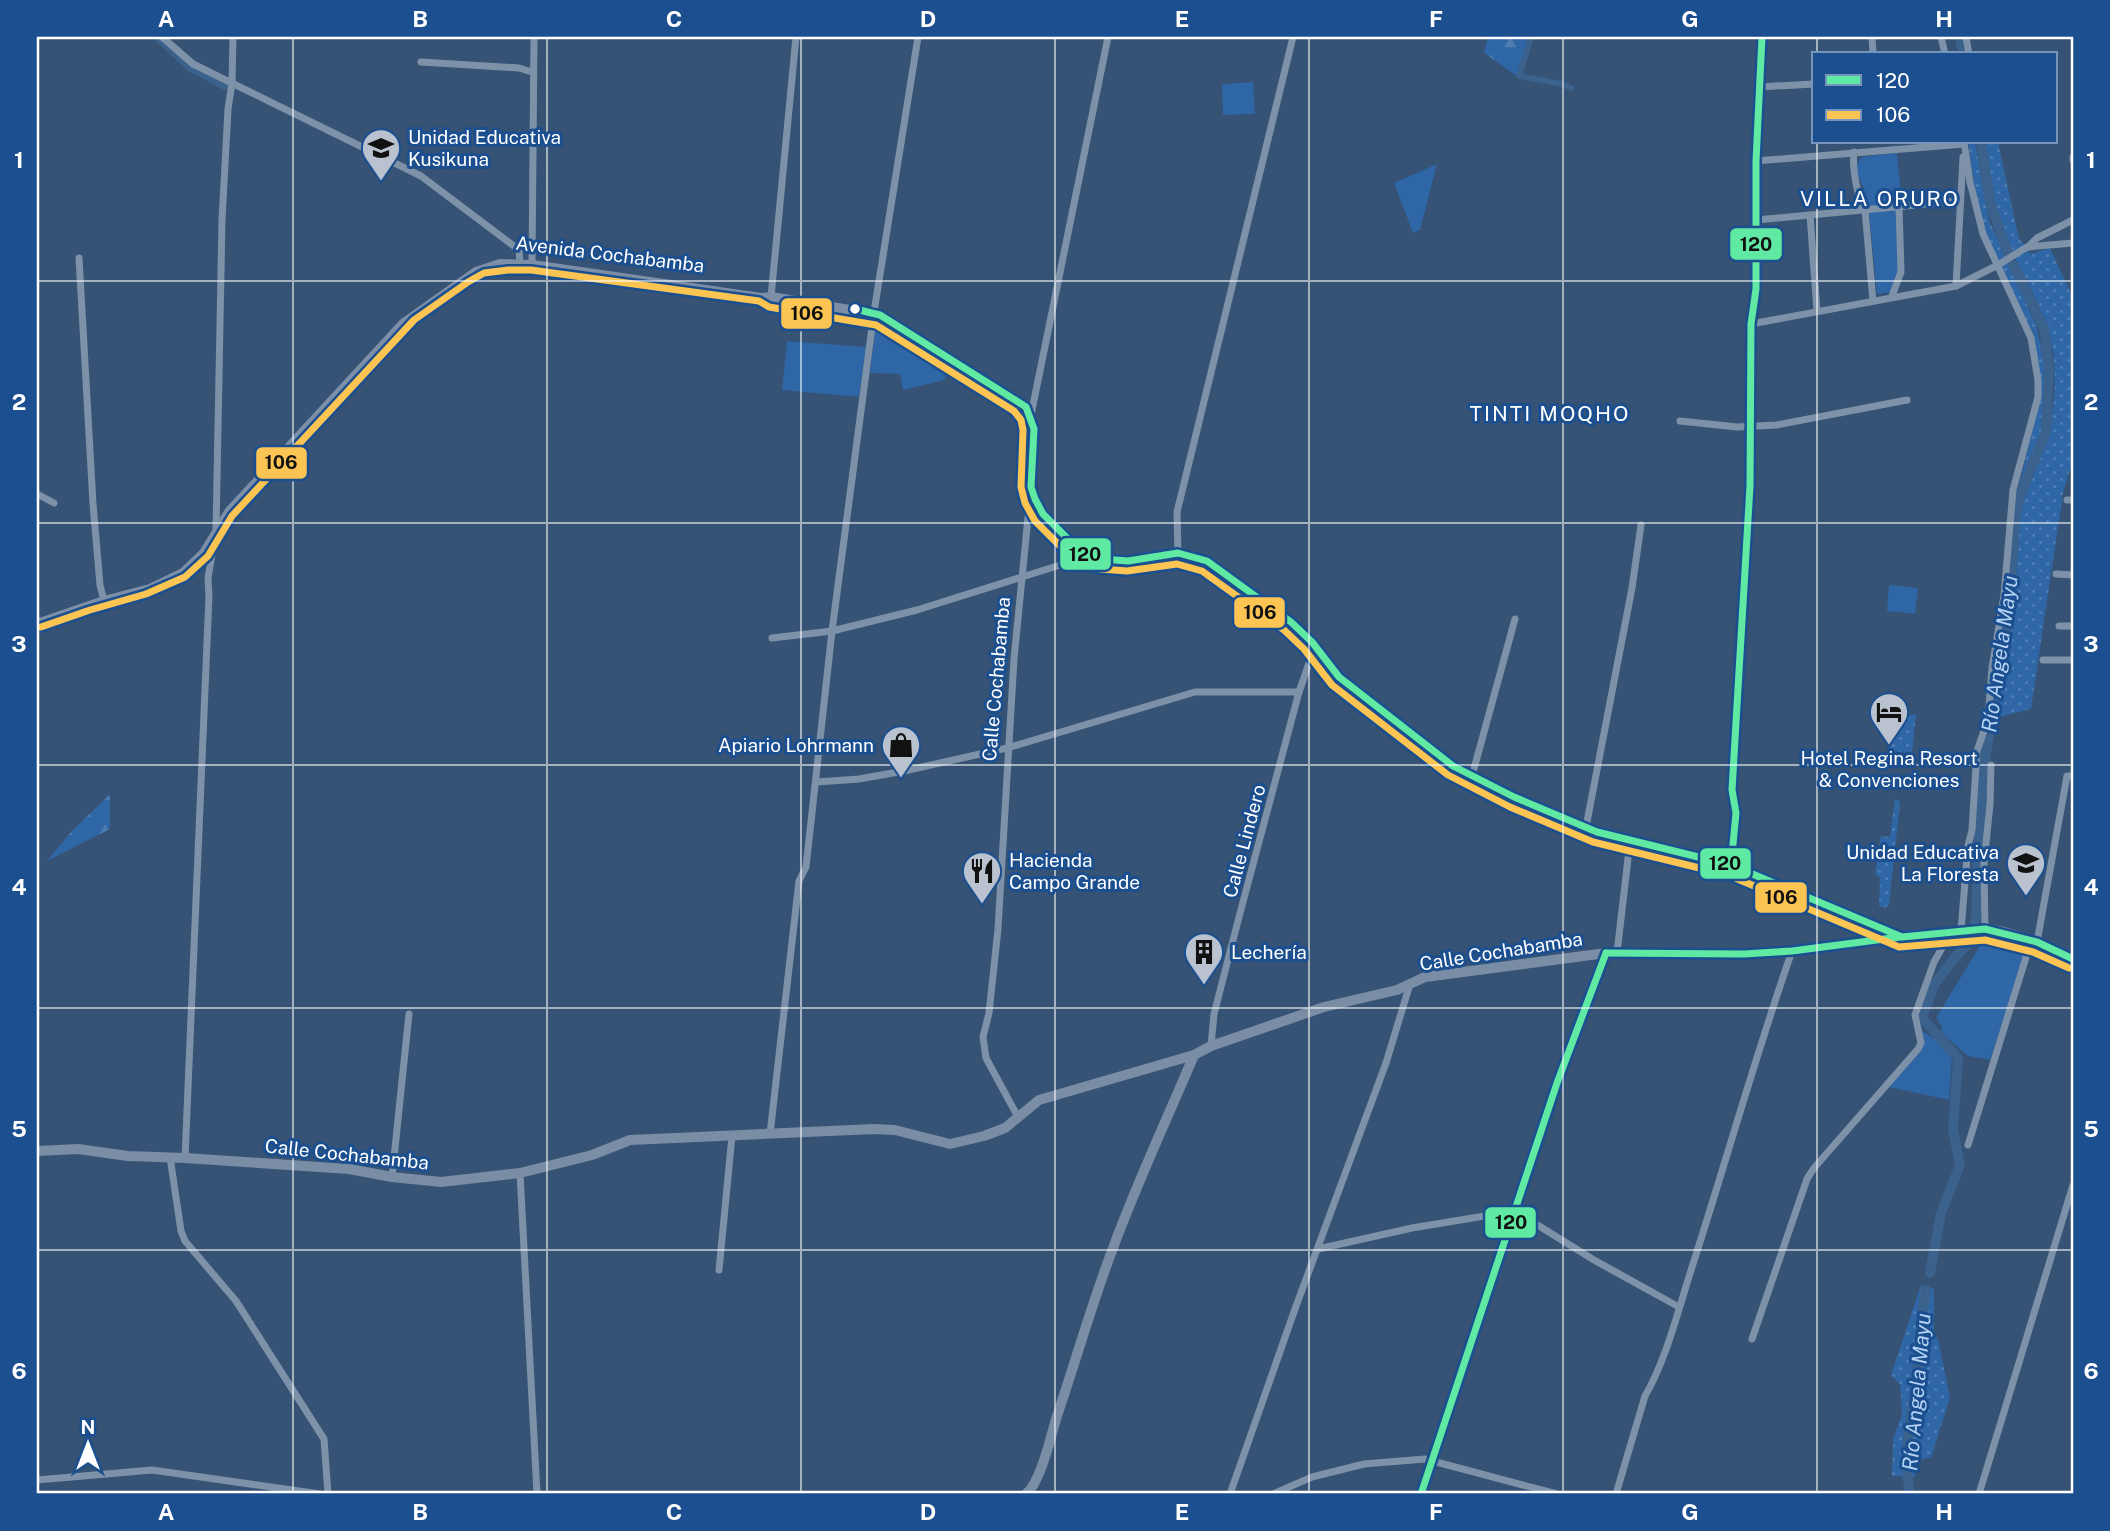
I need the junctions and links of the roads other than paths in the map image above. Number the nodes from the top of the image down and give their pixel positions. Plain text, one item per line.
1 (162, 37) edge
2 (233, 37) edge
3 (534, 37) edge
4 (796, 37) edge
5 (918, 37) edge
6 (1108, 37) edge
7 (1293, 37) edge
8 (1762, 37) edge
9 (422, 62) dead end
10 (532, 72) junction
11 (232, 83) junction
12 (1812, 84) edge
13 (1759, 87) junction
14 (1936, 144) edge
15 (1964, 144) edge
16 (1964, 144) edge
17 (1880, 146) edge
18 (1854, 152) junction
19 (1756, 161) junction
20 (1959, 201) junction
21 (1899, 206) junction
22 (1866, 210) junction
23 (1810, 215) junction
24 (1756, 220) junction
25 (2073, 220) edge
26 (2073, 243) edge
27 (2027, 247) junction
28 (79, 258) dead end
29 (520, 261) junction
30 (532, 262) junction
31 (1998, 265) junction
32 (1956, 286) junction
33 (1892, 296) junction
34 (771, 297) junction
35 (1873, 301) junction
36 (874, 312) junction
37 (1817, 312) junction
38 (1751, 324) junction
39 (1907, 400) dead end
40 (1031, 415) junction
41 (1680, 421) dead end
42 (1749, 426) junction
43 (1031, 487) junction
44 (37, 494) edge
45 (54, 503) dead end
46 (1641, 525) dead end
47 (215, 526) junction
48 (1082, 553) junction
49 (1178, 553) junction
50 (2056, 574) dead end
51 (2073, 575) edge
52 (1022, 576) junction
53 (103, 598) junction
54 (37, 617) edge
55 (1515, 619) dead end
56 (37, 624) edge
57 (2059, 626) dead end
58 (2073, 626) edge
59 (832, 631) junction
60 (772, 639) dead end
61 (1315, 646) junction
62 (2043, 660) dead end
63 (2073, 660) edge
64 (1299, 692) junction
65 (1007, 748) junction
66 (1991, 765) dead end
67 (1472, 776) junction
68 (2073, 776) edge
69 (817, 782) junction
70 (1586, 827) junction
71 (1630, 841) junction
72 (1731, 865) junction
73 (1871, 924) junction
74 (1974, 929) junction
75 (1946, 933) junction
76 (1902, 937) junction
77 (1872, 940) junction
78 (2034, 941) junction
79 (1792, 951) junction
80 (1611, 953) junction
81 (2073, 958) edge
82 (1410, 984) junction
83 (410, 1014) dead end
84 (1210, 1046) junction
85 (1194, 1055) junction
86 (1018, 1117) junction
87 (770, 1134) junction
88 (732, 1136) junction
89 (1968, 1144) dead end
90 (37, 1151) edge
91 (170, 1157) junction
92 (186, 1157) junction
93 (520, 1173) junction
94 (392, 1177) junction
95 (2073, 1185) edge
96 (1515, 1211) junction
97 (1318, 1249) junction
98 (719, 1270) dead end
99 (1679, 1307) junction
100 (1752, 1339) dead end
101 (1433, 1460) junction
102 (37, 1479) edge
103 (320, 1494) edge
104 (328, 1494) edge
105 (537, 1494) edge
106 (1026, 1494) edge
107 (1230, 1494) edge
108 (1273, 1494) edge
109 (1421, 1494) edge
110 (1557, 1494) edge
111 (1616, 1494) edge
112 (1979, 1494) edge

1 - 11 street
2 - 11 street
3 - 10 street
4 - 34 street
5 - 36 street
6 - 40 street
7 - 49 street
8 - 13 street
9 - 10 street
10 - 30 street
11 - 29 street
11 - 47 street
12 - 13 street
13 - 19 street
14 - 17 street
15 - 20 street
16 - 31 street
17 - 18 street
18 - 19 street
18 - 22 street
19 - 24 street
20 - 21 street
20 - 32 street
21 - 22 street
21 - 33 street
22 - 23 street
22 - 35 street
23 - 24 street
23 - 37 street
24 - 38 street
25 - 27 street
26 - 27 street
27 - 31 street
28 - 53 street
29 - 30 main road, Avenida Cochabamba
29 - 47 main road, Avenida Cochabamba
30 - 34 main road, Avenida Cochabamba
31 - 32 street
31 - 74 street
32 - 33 street
33 - 35 street
34 - 36 main road, Avenida Cochabamba
35 - 37 street
36 - 40 main road, Avenida Cochabamba
36 - 59 street
37 - 38 street
38 - 42 street
39 - 42 street
40 - 43 main road
41 - 42 street
42 - 72 street
43 - 48 main road
43 - 52 street, Calle Cochabamba
44 - 45 street
46 - 70 street
47 - 53 main road, Avenida Cochabamba
47 - 92 street
48 - 49 main road
48 - 52 street
49 - 61 main road
50 - 51 street
52 - 59 street
52 - 65 street, Calle Cochabamba
53 - 54 main road, Avenida Cochabamba
53 - 56 main road, Avenida Cochabamba
55 - 67 street
57 - 58 street
59 - 60 street
59 - 69 street
61 - 64 street, Calle Lindero
61 - 67 main road
62 - 63 street
64 - 65 street
64 - 84 street, Calle Lindero
65 - 69 street
65 - 86 street, Calle Cochabamba
66 - 74 street
67 - 70 main road
68 - 78 street
69 - 87 street
70 - 71 main road
71 - 72 main road
71 - 80 street
72 - 73 main road
73 - 76 main road
73 - 77 main road
74 - 75 main road, Calle Cochabamba
74 - 78 main road, Calle Cochabamba
75 - 76 main road, Calle Cochabamba
75 - 100 street
76 - 77 street, Calle Cochabamba
77 - 79 street, Calle Cochabamba
78 - 81 main road, Calle Cochabamba
78 - 89 street
79 - 80 street, Calle Cochabamba
79 - 99 street
80 - 82 street, Calle Cochabamba
80 - 96 street
82 - 84 street, Calle Cochabamba
82 - 97 street
83 - 94 street
84 - 85 street, Calle Cochabamba
85 - 86 street, Calle Cochabamba
85 - 106 street
86 - 87 street, Calle Cochabamba
87 - 88 street, Calle Cochabamba
88 - 93 street, Calle Cochabamba
88 - 98 street
90 - 91 street, Calle Cochabamba
91 - 92 street, Calle Cochabamba
91 - 104 street
92 - 94 street, Calle Cochabamba
93 - 94 street, Calle Cochabamba
93 - 105 street
95 - 112 street
96 - 97 street
96 - 99 street
96 - 101 street
97 - 107 street
99 - 111 street
101 - 108 street
101 - 109 street
101 - 110 street
102 - 103 street

